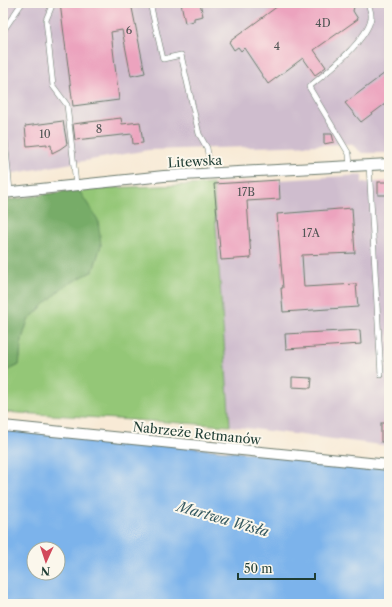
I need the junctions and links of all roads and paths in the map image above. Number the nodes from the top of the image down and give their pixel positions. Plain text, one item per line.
1 (22, 3) edge
2 (53, 3) edge
3 (150, 3) edge
4 (368, 3) edge
5 (3, 31) edge
6 (3, 119) edge
7 (389, 164) edge
8 (369, 165) junction
9 (350, 166) junction
10 (211, 174) junction
11 (76, 184) junction
12 (7, 192) edge
13 (381, 375) dead end
14 (3, 426) edge
15 (389, 466) edge

1 - 5 lane
2 - 11 lane
3 - 10 lane
4 - 9 lane
6 - 12 lane
7 - 8 street, Litewska
8 - 9 street, Litewska
8 - 13 lane
9 - 10 street, Litewska
10 - 11 street, Litewska
11 - 12 street, Litewska
14 - 15 street, Nabrzeże Retmanów

